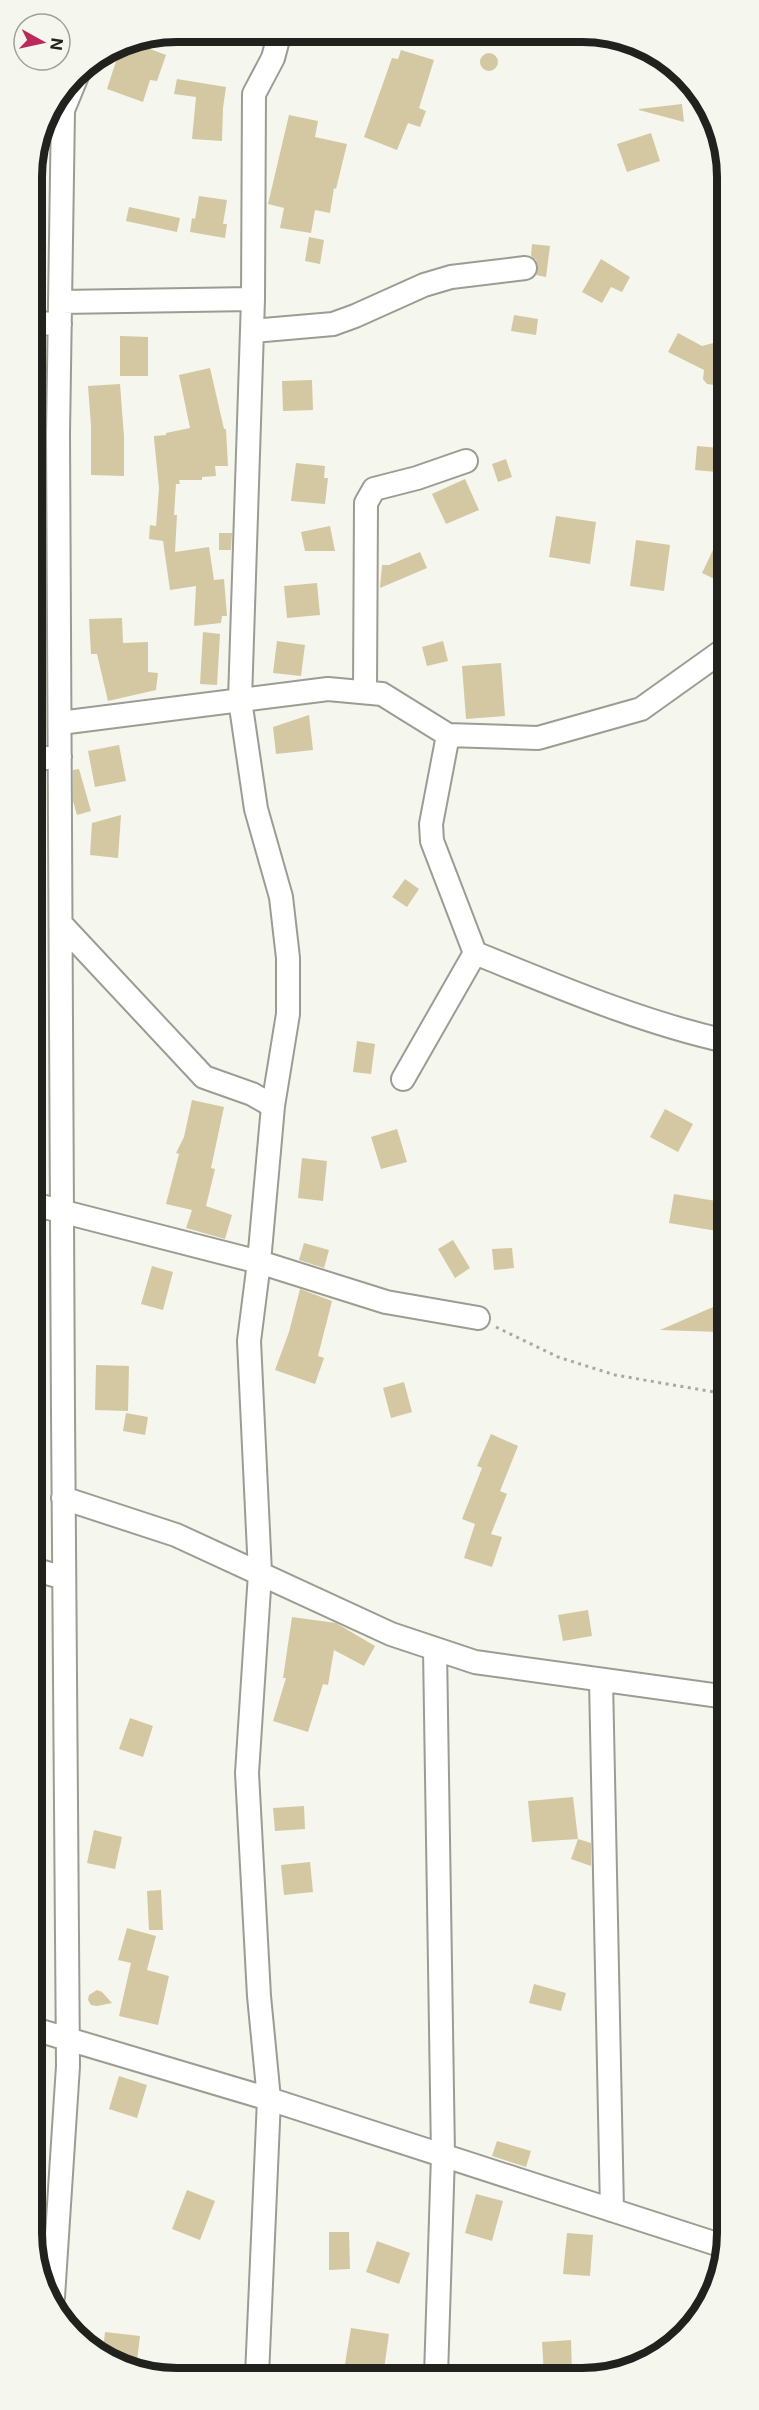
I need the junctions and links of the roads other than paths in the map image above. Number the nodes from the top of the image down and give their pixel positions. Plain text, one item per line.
1 (277, 42) edge
2 (59, 112) edge
3 (525, 268) dead end
4 (253, 298) junction
5 (60, 313) junction
6 (42, 319) edge
7 (252, 331) junction
8 (466, 461) dead end
9 (717, 655) edge
10 (365, 692) junction
11 (240, 700) junction
12 (60, 723) junction
13 (448, 735) junction
14 (60, 757) junction
15 (42, 758) edge
16 (61, 924) junction
17 (475, 953) junction
18 (717, 1039) edge
19 (403, 1079) dead end
20 (273, 1106) junction
21 (42, 1206) edge
22 (62, 1212) junction
23 (259, 1262) junction
24 (478, 1318) road end
25 (63, 1498) junction
26 (42, 1572) edge
27 (260, 1573) junction
28 (64, 1578) junction
29 (435, 1649) junction
30 (602, 1680) junction
31 (717, 1695) edge
32 (42, 2031) edge
33 (68, 2038) junction
34 (269, 2099) junction
35 (443, 2155) junction
36 (612, 2210) junction
37 (717, 2244) edge
38 (54, 2288) edge
39 (257, 2368) edge
40 (436, 2368) edge

1 - 4 street
2 - 5 street
3 - 7 street
4 - 5 street
4 - 7 street
5 - 6 street
5 - 12 street
7 - 11 street
8 - 10 street
9 - 13 street
10 - 11 street
10 - 13 street
11 - 12 street
11 - 20 street
12 - 14 street
13 - 17 street
14 - 15 street
14 - 16 street
16 - 20 street
16 - 22 street
17 - 18 street
17 - 19 street
20 - 23 street
21 - 22 street
22 - 23 street
22 - 25 street
23 - 24 street
23 - 27 street
25 - 27 street
25 - 28 street
26 - 28 street
27 - 29 street
27 - 34 street
28 - 33 street
29 - 30 street
29 - 35 street
30 - 31 street
30 - 36 street
32 - 33 street
33 - 34 street
33 - 38 street
34 - 35 street
34 - 39 street
35 - 36 street
35 - 40 street
36 - 37 street

